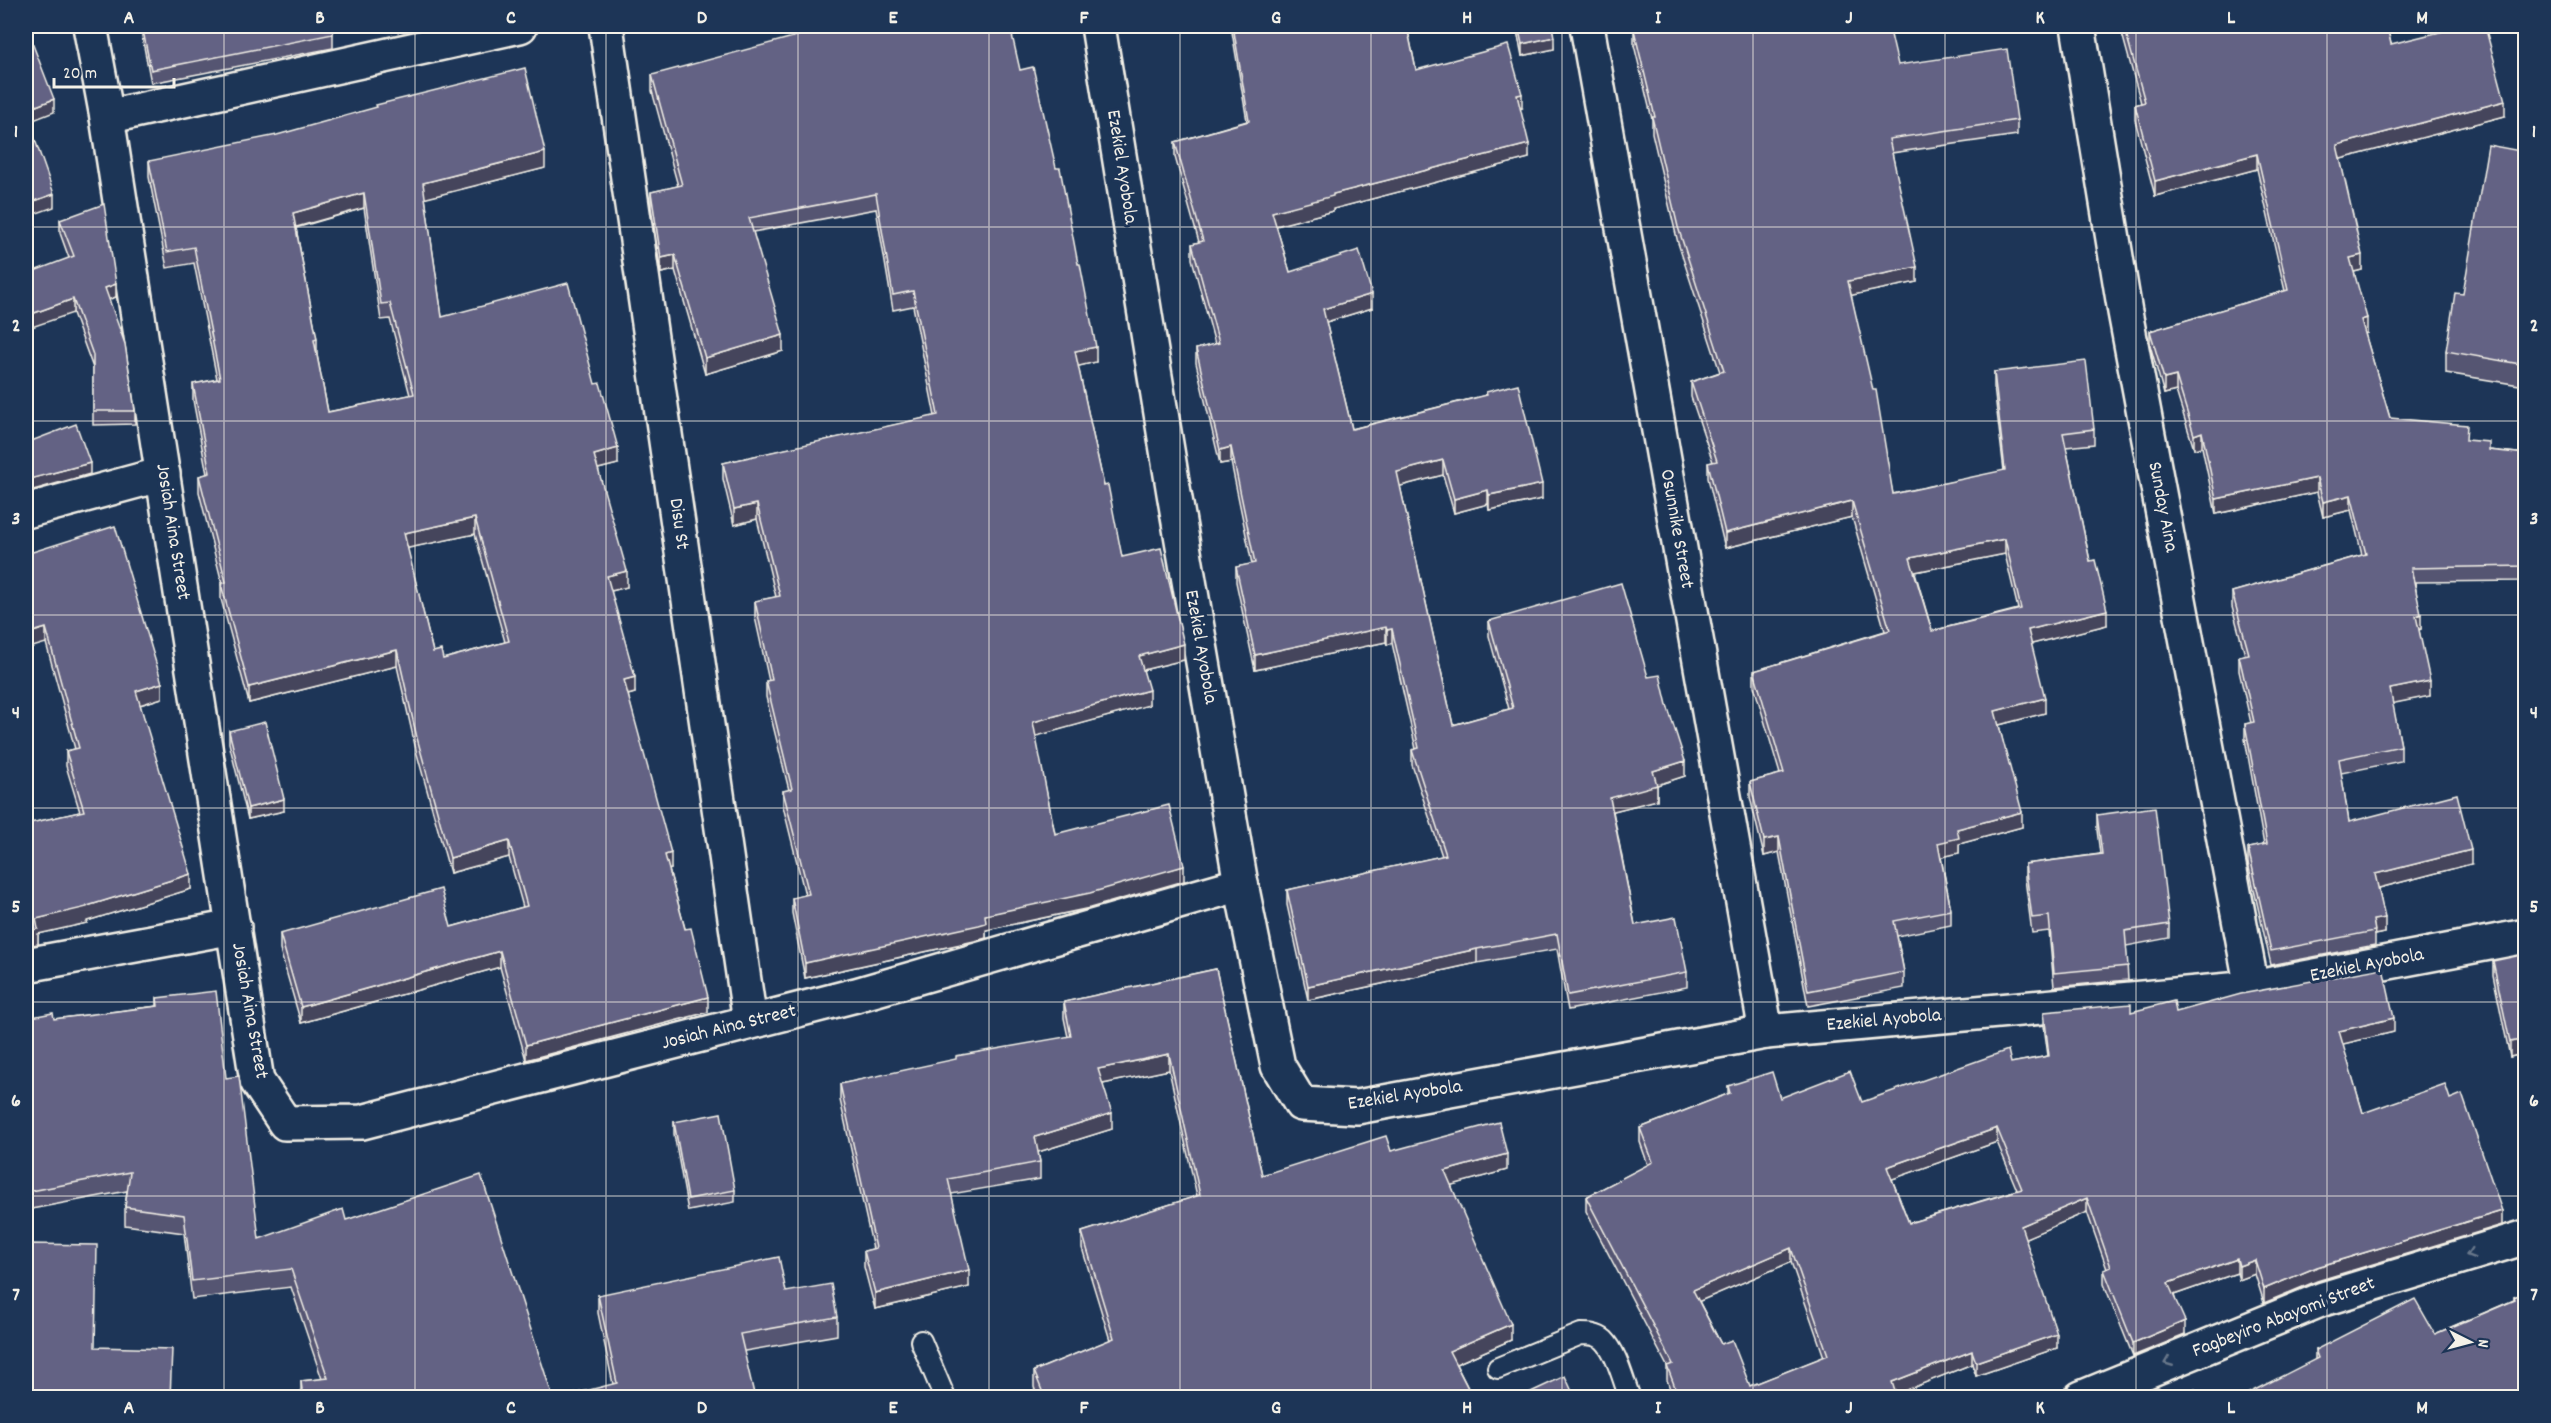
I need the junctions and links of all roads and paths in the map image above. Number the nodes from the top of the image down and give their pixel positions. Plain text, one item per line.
1 (90, 26) edge
2 (520, 26) edge
3 (606, 26) edge
4 (1098, 26) edge
5 (1587, 26) edge
6 (2078, 26) edge
7 (107, 117) junction
8 (163, 474) junction
9 (26, 511) edge
10 (1241, 885) junction
11 (234, 927) junction
12 (2526, 936) edge
13 (26, 965) edge
14 (2253, 987) junction
15 (750, 1022) junction
16 (1766, 1032) junction
17 (2526, 1237) edge
18 (921, 1341) dead end
19 (1498, 1368) dead end
20 (945, 1398) edge
21 (1630, 1398) edge
22 (2081, 1398) edge

1 - 7 street, Josiah Aina Street
2 - 7 street
3 - 15 street, Disu St
4 - 10 street, Ezekiel Ayobola
5 - 16 street, Osunnike Street
6 - 14 street, Sunday Aina
7 - 8 street, Josiah Aina Street
8 - 9 street
8 - 11 street, Josiah Aina Street
10 - 15 street, Josiah Aina Street
10 - 16 street, Ezekiel Ayobola
11 - 13 street
11 - 15 street, Josiah Aina Street
12 - 14 street, Ezekiel Ayobola
14 - 16 street, Ezekiel Ayobola
17 -> 22 street, Fagbeyiro Abayomi Street
18 - 20 lane
19 - 21 lane

